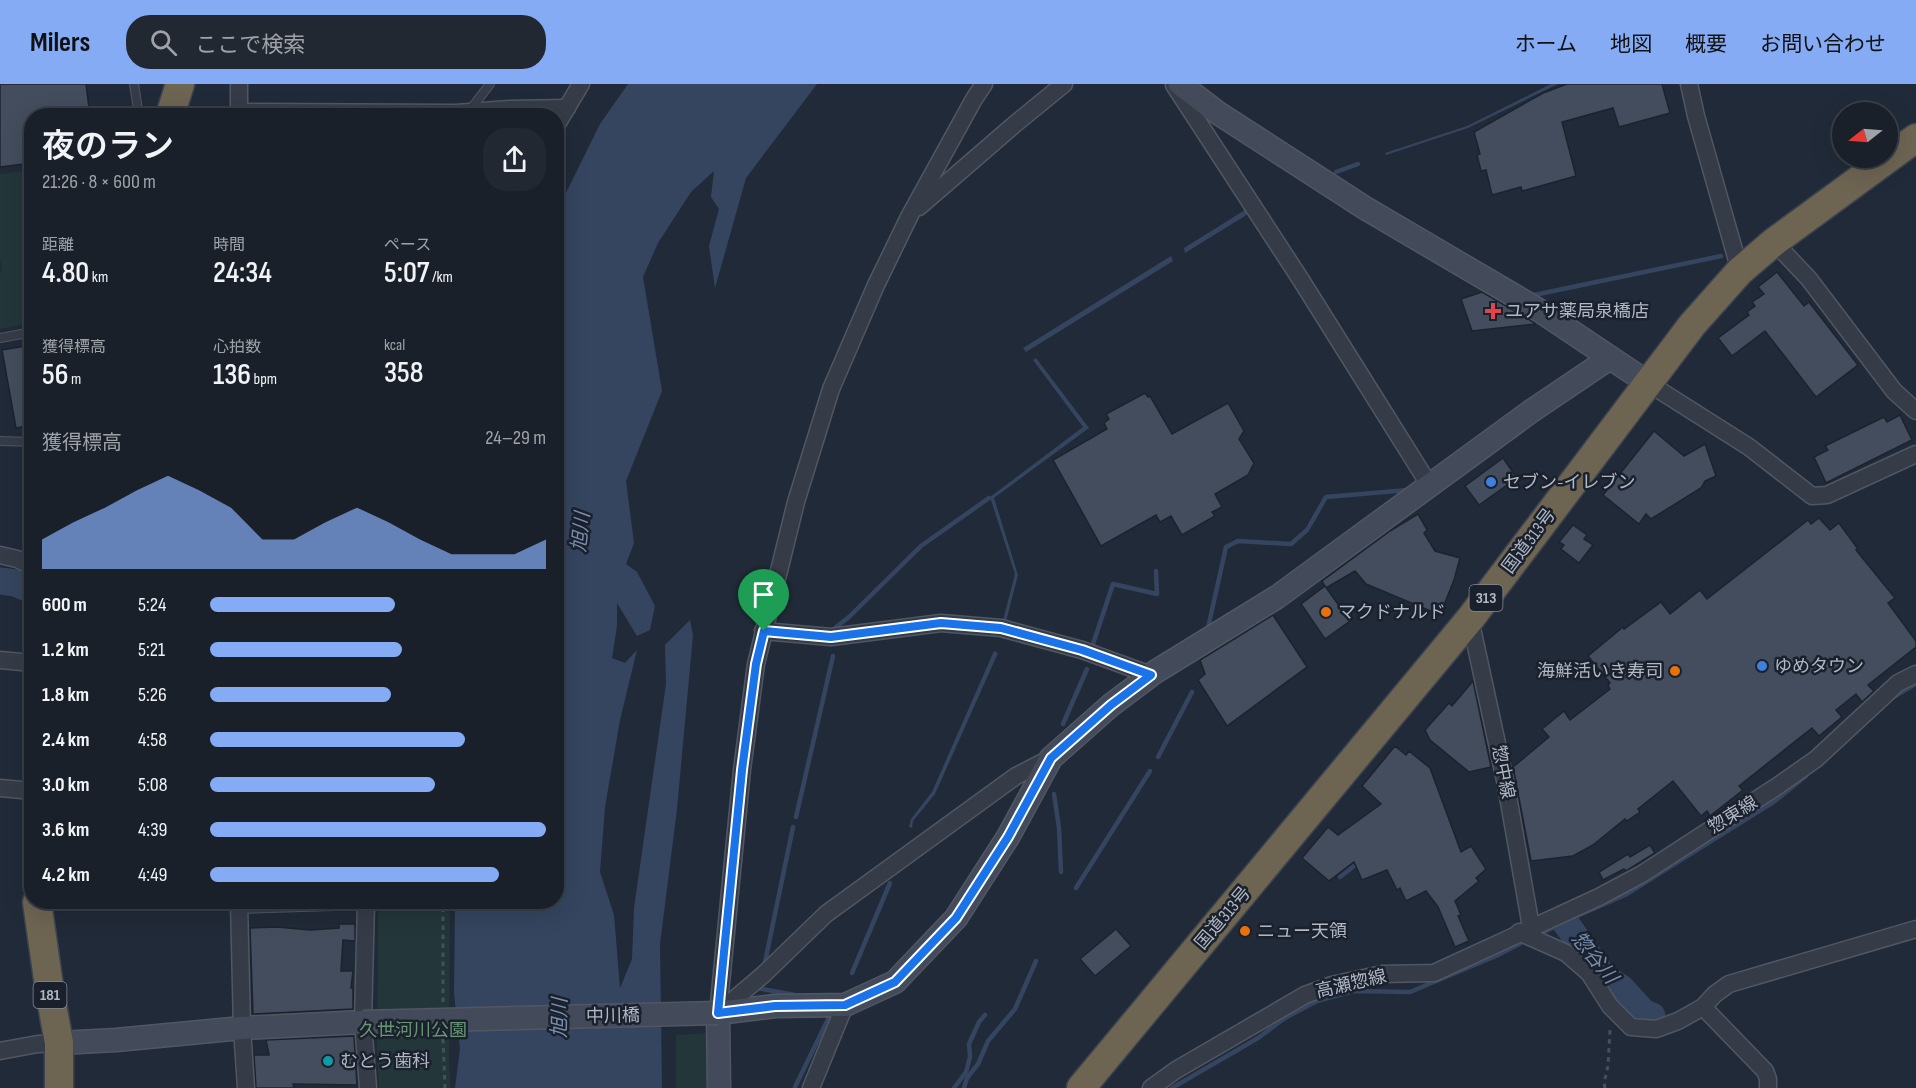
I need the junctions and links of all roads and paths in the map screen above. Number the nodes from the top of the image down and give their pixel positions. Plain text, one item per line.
1 (134, 84) edge
2 (180, 84) edge
3 (239, 84) edge
4 (490, 84) edge
5 (581, 84) edge
6 (984, 84) edge
7 (1064, 84) edge
8 (1173, 84) edge
9 (1180, 84) edge
10 (1689, 84) edge
11 (138, 108) edge
12 (172, 108) edge
13 (239, 108) edge
14 (472, 108) edge
15 (564, 108) edge
16 (567, 108) junction
17 (564, 113) edge
18 (1916, 138) edge
19 (910, 215) junction
20 (1774, 242) junction
21 (1740, 271) junction
22 (24, 334) edge
23 (0, 338) edge
24 (1610, 358) junction
25 (1648, 383) junction
26 (1916, 411) edge
27 (0, 441) edge
28 (24, 442) edge
29 (1916, 454) edge
30 (1431, 486) junction
31 (0, 555) edge
32 (24, 562) edge
33 (1470, 619) junction
34 (764, 631) junction
35 (0, 660) edge
36 (24, 662) edge
37 (1916, 674) edge
38 (1151, 675) junction
39 (1051, 758) junction
40 (0, 788) edge
41 (24, 790) edge
42 (38, 909) edge
43 (239, 909) edge
44 (366, 909) edge
45 (443, 909) edge
46 (1916, 929) edge
47 (1525, 930) junction
48 (443, 1003) dead end
49 (845, 1005) junction
50 (1610, 1006) junction
51 (1703, 1007) junction
52 (718, 1013) junction
53 (363, 1022) junction
54 (242, 1028) junction
55 (443, 1037) dead end
56 (59, 1043) junction
57 (0, 1051) edge
58 (59, 1088) edge
59 (246, 1088) edge
60 (368, 1088) edge
61 (446, 1088) edge
62 (719, 1088) edge
63 (811, 1088) edge
64 (1082, 1088) edge
65 (1151, 1088) edge
66 (1605, 1088) edge
67 (1768, 1088) edge

1 - 11 lane
2 - 12 highway
3 - 13 street
4 - 14 lane
5 - 16 street
6 - 19 street
7 - 19 street
8 - 30 street
9 - 24 street
10 - 21 street
15 - 16 street
16 - 17 street
18 - 20 highway, 国道313号 / 313
19 - 34 street
20 - 21 highway, 国道313号 / 313
20 - 26 street
21 - 25 highway, 国道313号 / 313
22 - 23 lane
24 - 25 street
24 - 30 street
25 - 29 street
25 - 33 highway, 国道313号 / 313
27 - 28 lane
30 - 38 street
31 - 32 street
33 - 47 street, 惣中線
33 - 64 highway, 国道313号 / 313
34 - 38 street
34 - 52 street
35 - 36 street
37 - 47 street, 惣東線
38 - 39 street
39 - 49 street
39 - 52 street
40 - 41 street
42 - 56 highway, 181
43 - 54 street
44 - 53 street
45 - 48 path
46 - 51 street
47 - 50 street
47 - 65 street, 高瀬惣線
49 - 52 street, 中川橋
49 - 63 street
50 - 51 street
50 - 66 path
51 - 67 street
52 - 53 street, 中川橋, bridge
52 - 62 street
53 - 54 street, 中川橋
53 - 60 street
54 - 56 street, 中川橋
54 - 59 street
55 - 61 path
56 - 57 street
56 - 58 highway, 181

